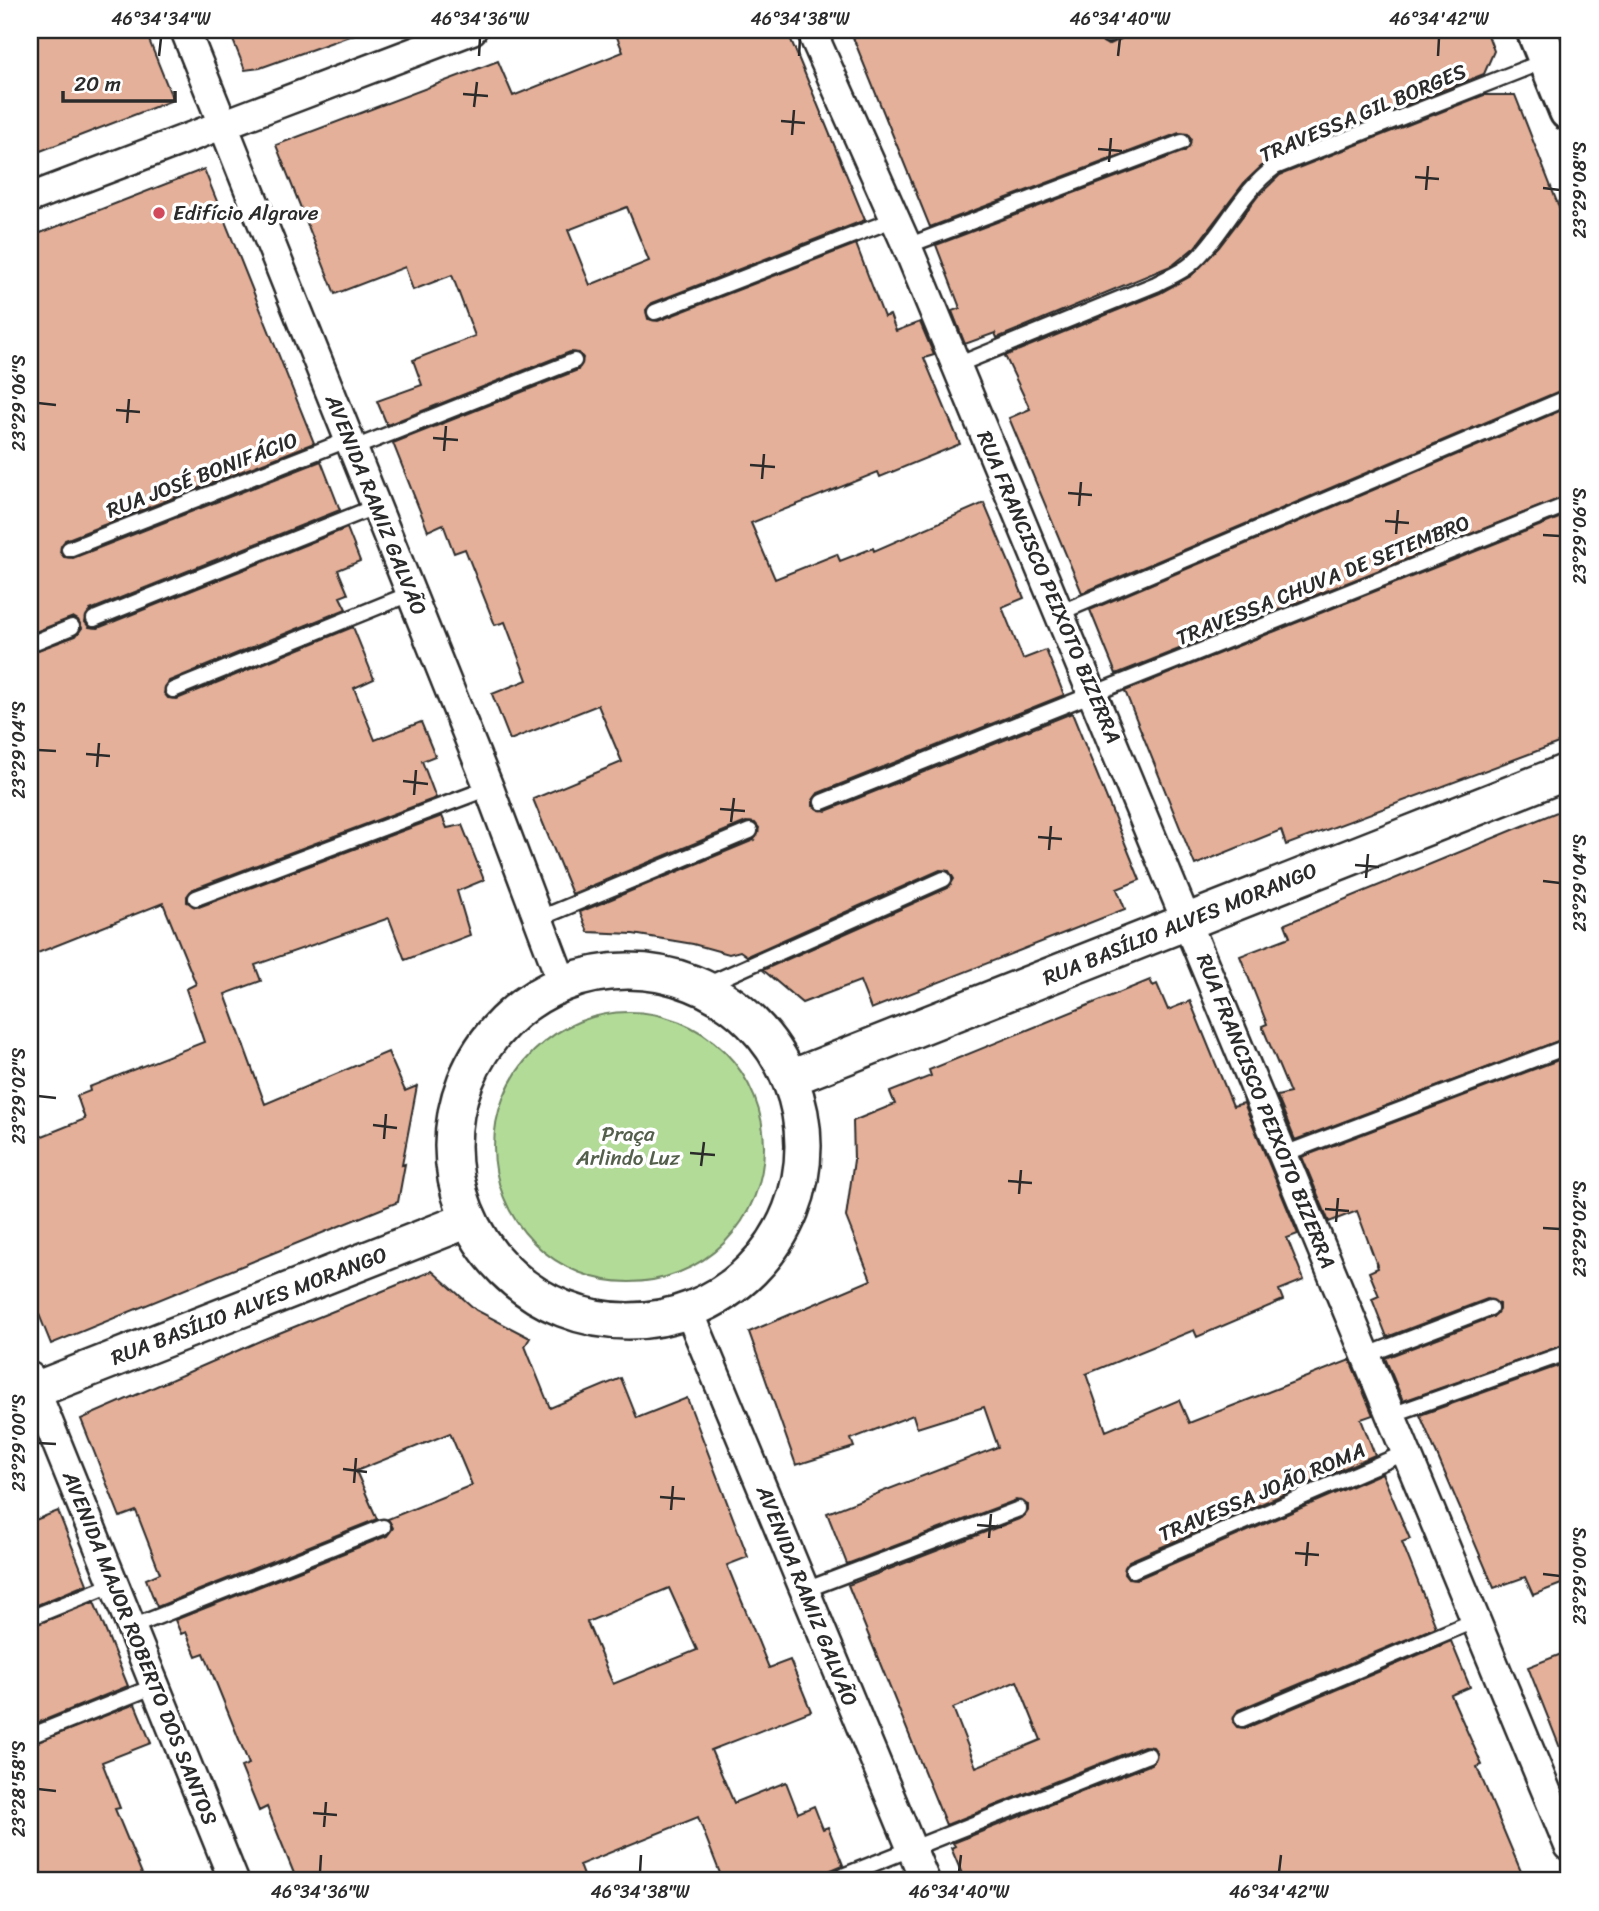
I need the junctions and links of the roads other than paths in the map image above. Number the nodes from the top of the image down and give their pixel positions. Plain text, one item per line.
1 (185, 30) edge
2 (472, 30) edge
3 (811, 30) edge
4 (1105, 30) edge
5 (1116, 31) edge
6 (1542, 45) edge
7 (1567, 100) edge
8 (222, 125) junction
9 (1182, 142) dead end
10 (30, 198) edge
11 (895, 219) junction
12 (907, 246) junction
13 (655, 312) dead end
14 (574, 361) dead end
15 (957, 365) junction
16 (1569, 397) edge
17 (352, 443) junction
18 (1569, 504) edge
19 (377, 506) junction
20 (69, 549) dead end
21 (412, 593) junction
22 (1059, 613) junction
23 (94, 619) dead end
24 (72, 627) dead end
25 (30, 644) edge
26 (173, 690) dead end
27 (1093, 694) junction
28 (1569, 771) edge
29 (489, 788) junction
30 (822, 802) dead end
31 (750, 831) dead end
32 (944, 879) dead end
33 (197, 898) dead end
34 (538, 919) junction
35 (1187, 921) junction
36 (562, 982) junction
37 (704, 986) junction
38 (1569, 1046) edge
39 (791, 1078) junction
40 (1283, 1154) junction
41 (468, 1220) junction
42 (1490, 1308) dead end
43 (689, 1311) junction
44 (1569, 1352) edge
45 (1367, 1355) junction
46 (32, 1386) edge
47 (1391, 1415) junction
48 (1406, 1452) junction
49 (1019, 1509) dead end
50 (383, 1527) dead end
51 (1133, 1570) dead end
52 (114, 1584) junction
53 (805, 1590) junction
54 (30, 1618) edge
55 (1476, 1620) junction
56 (132, 1627) junction
57 (155, 1686) junction
58 (1242, 1719) dead end
59 (30, 1736) edge
60 (1147, 1755) dead end
61 (1569, 1846) edge
62 (911, 1847) junction
63 (234, 1881) edge
64 (830, 1881) edge
65 (925, 1881) edge

1 - 8 street, AVENIDA RAMIZ GALVÃO
2 - 8 street
3 - 11 street, RUA FRANCISCO PEIXOTO BIZERRA
4 - 5 lane
6 - 7 main road
6 - 15 lane, TRAVESSA GIL BORGES
8 - 10 street
8 - 17 street, AVENIDA RAMIZ GALVÃO
9 - 12 lane
11 - 12 street, RUA FRANCISCO PEIXOTO BIZERRA
11 - 13 lane
12 - 15 street, RUA FRANCISCO PEIXOTO BIZERRA
14 - 17 lane, RUA JOSÉ BONIFÁCIO
15 - 22 street, RUA FRANCISCO PEIXOTO BIZERRA
16 - 22 lane
17 - 19 street, AVENIDA RAMIZ GALVÃO
17 - 20 lane, RUA JOSÉ BONIFÁCIO
18 - 27 lane, TRAVESSA CHUVA DE SETEMBRO
19 - 21 street, AVENIDA RAMIZ GALVÃO
19 - 23 lane
21 - 26 lane
21 - 29 street, AVENIDA RAMIZ GALVÃO
22 - 27 street, RUA FRANCISCO PEIXOTO BIZERRA
24 - 25 lane
27 - 30 lane, TRAVESSA CHUVA DE SETEMBRO
27 - 35 street, RUA FRANCISCO PEIXOTO BIZERRA
28 - 35 street, RUA BASÍLIO ALVES MORANGO
29 - 33 lane
29 - 34 street, AVENIDA RAMIZ GALVÃO
31 - 34 lane
32 - 37 lane
34 - 36 street, AVENIDA RAMIZ GALVÃO
35 - 39 street, RUA BASÍLIO ALVES MORANGO
35 - 40 street, RUA FRANCISCO PEIXOTO BIZERRA
36 - 37 street
36 - 41 street
37 - 39 street
38 - 40 lane
39 - 43 street
40 - 45 street, RUA FRANCISCO PEIXOTO BIZERRA
41 - 43 street
41 - 46 street, RUA BASÍLIO ALVES MORANGO
42 - 45 lane
43 - 53 street, AVENIDA RAMIZ GALVÃO
44 - 47 lane
45 - 47 street, RUA FRANCISCO PEIXOTO BIZERRA
46 - 52 street, AVENIDA MAJOR ROBERTO DOS SANTOS
47 - 48 street, RUA FRANCISCO PEIXOTO BIZERRA
48 - 51 lane, TRAVESSA JOÃO ROMA
48 - 55 street, RUA FRANCISCO PEIXOTO BIZERRA
49 - 53 lane
50 - 56 lane
52 - 54 lane
52 - 56 street, AVENIDA MAJOR ROBERTO DOS SANTOS
53 - 62 street, AVENIDA RAMIZ GALVÃO
55 - 58 lane
55 - 61 street, RUA FRANCISCO PEIXOTO BIZERRA
56 - 57 street, AVENIDA MAJOR ROBERTO DOS SANTOS
57 - 59 lane
57 - 63 street, AVENIDA MAJOR ROBERTO DOS SANTOS
60 - 62 lane
62 - 64 lane
62 - 65 street, AVENIDA RAMIZ GALVÃO

